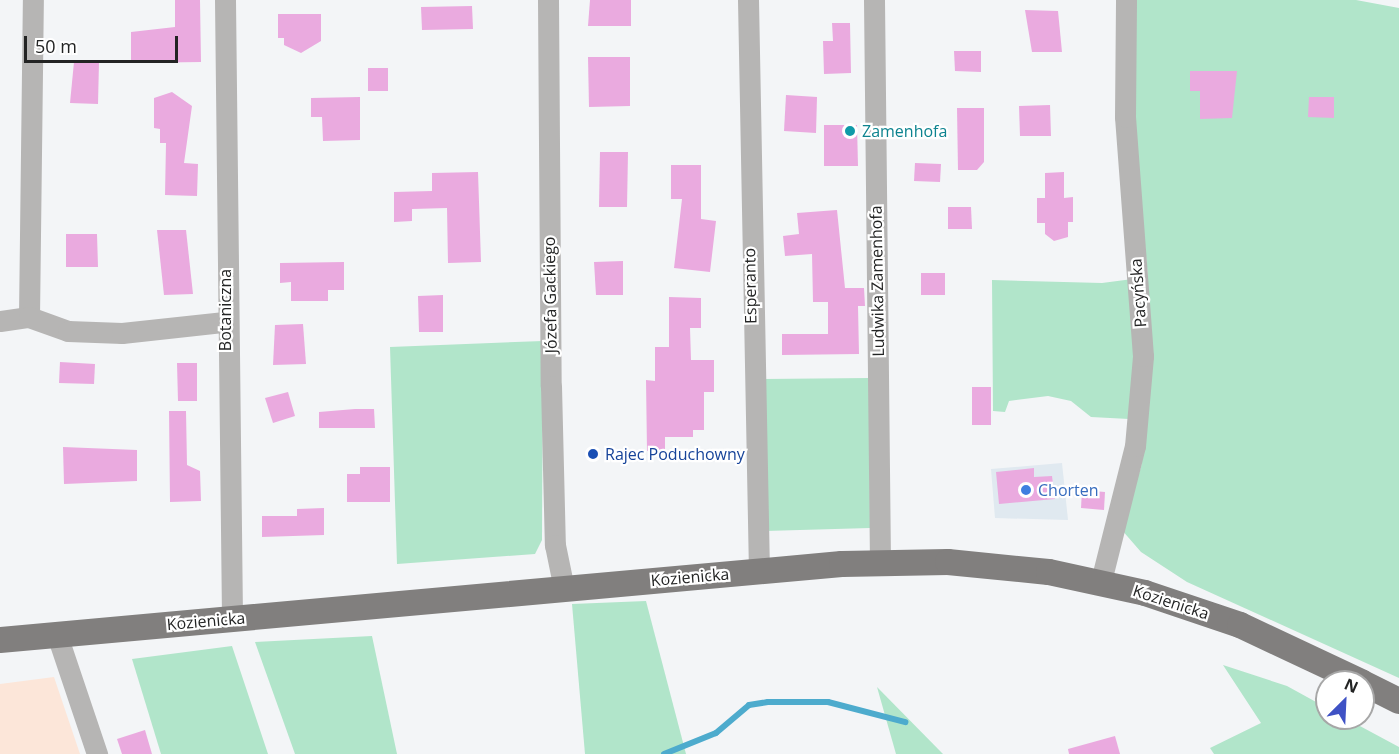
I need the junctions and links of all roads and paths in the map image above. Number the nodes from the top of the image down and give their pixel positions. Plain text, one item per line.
1 (33, 0) edge
2 (225, 0) edge
3 (548, 0) edge
4 (748, 0) edge
5 (874, 0) edge
6 (1126, 0) edge
7 (29, 317) junction
8 (0, 321) edge
9 (224, 322) junction
10 (880, 562) junction
11 (759, 571) junction
12 (1101, 581) junction
13 (564, 589) junction
14 (232, 619) junction
15 (57, 635) junction
16 (0, 640) edge
17 (1336, 670) edge
18 (1375, 689) edge
19 (1399, 701) edge
20 (97, 754) edge

1 - 7 street
2 - 9 street, Botaniczna
3 - 13 street, Józefa Gackiego
4 - 11 street, Esperanto
5 - 10 street, Ludwika Zamenhofa
6 - 12 street, Pacyńska
7 - 8 street
7 - 9 street
9 - 14 street, Botaniczna
10 - 11 main road, Kozienicka
10 - 12 main road, Kozienicka
11 - 13 main road, Kozienicka
12 - 17 main road, Kozienicka
13 - 14 main road, Kozienicka
14 - 15 main road, Kozienicka
15 - 16 main road, Kozienicka
15 - 20 street
18 - 19 main road, Kozienicka

